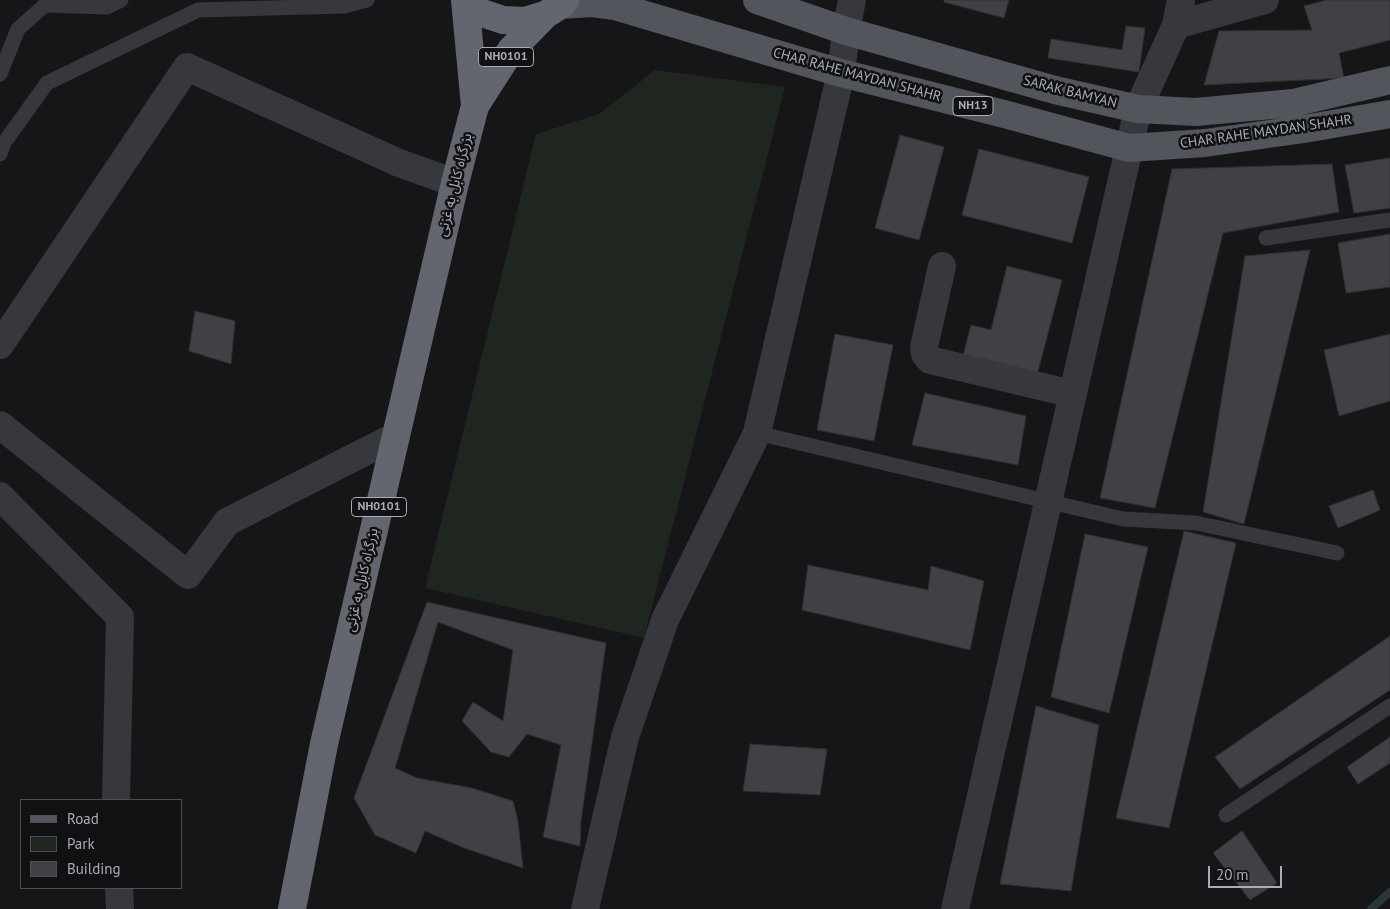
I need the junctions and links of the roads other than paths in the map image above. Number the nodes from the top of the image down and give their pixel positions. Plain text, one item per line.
1 (120, 0) edge
2 (367, 0) edge
3 (465, 0) edge
4 (758, 0) edge
5 (852, 0) edge
6 (1265, 0) edge
7 (557, 6) edge
8 (1179, 13) edge
9 (846, 30) junction
10 (841, 73) junction
11 (0, 74) edge
12 (1390, 80) edge
13 (475, 106) junction
14 (1138, 109) junction
15 (1390, 114) edge
16 (1129, 148) junction
17 (0, 154) edge
18 (455, 183) junction
19 (1390, 220) edge
20 (1266, 238) dead end
21 (942, 266) dead end
22 (0, 346) edge
23 (1073, 394) junction
24 (0, 425) edge
25 (757, 433) junction
26 (396, 436) junction
27 (0, 496) edge
28 (1048, 502) junction
29 (1337, 554) dead end
30 (1390, 706) edge
31 (116, 799) edge
32 (1226, 815) dead end
33 (119, 889) edge
34 (120, 909) edge
35 (292, 909) edge
36 (585, 909) edge
37 (955, 909) edge

1 - 11 lane
2 - 17 lane
3 - 7 highway, NH0101
3 - 13 highway, بزرگراه کابل به غزنی / NH0101
4 - 9 main road, SARAK BAMYAN
5 - 9 street
6 - 8 street
7 - 10 main road, CHAR RAHE MAYDAN SHAHR / NH13
7 - 13 highway, بزرگراه کابل به غزنی / NH0101
8 - 14 street
9 - 10 street
9 - 14 main road, SARAK BAMYAN
10 - 16 main road, CHAR RAHE MAYDAN SHAHR / NH13
10 - 25 street
12 - 14 main road, SARAK BAMYAN
13 - 18 highway, بزرگراه کابل به غزنی / NH0101
14 - 16 street
15 - 16 main road, CHAR RAHE MAYDAN SHAHR / NH13
16 - 23 street
18 - 22 street
18 - 26 highway, بزرگراه کابل به غزنی / NH0101
19 - 20 lane
21 - 23 street
23 - 28 street
24 - 26 street
25 - 28 lane
25 - 36 street
26 - 35 highway, بزرگراه کابل به غزنی / NH0101
27 - 31 street
28 - 29 lane
28 - 37 street
30 - 32 lane
33 - 34 street

